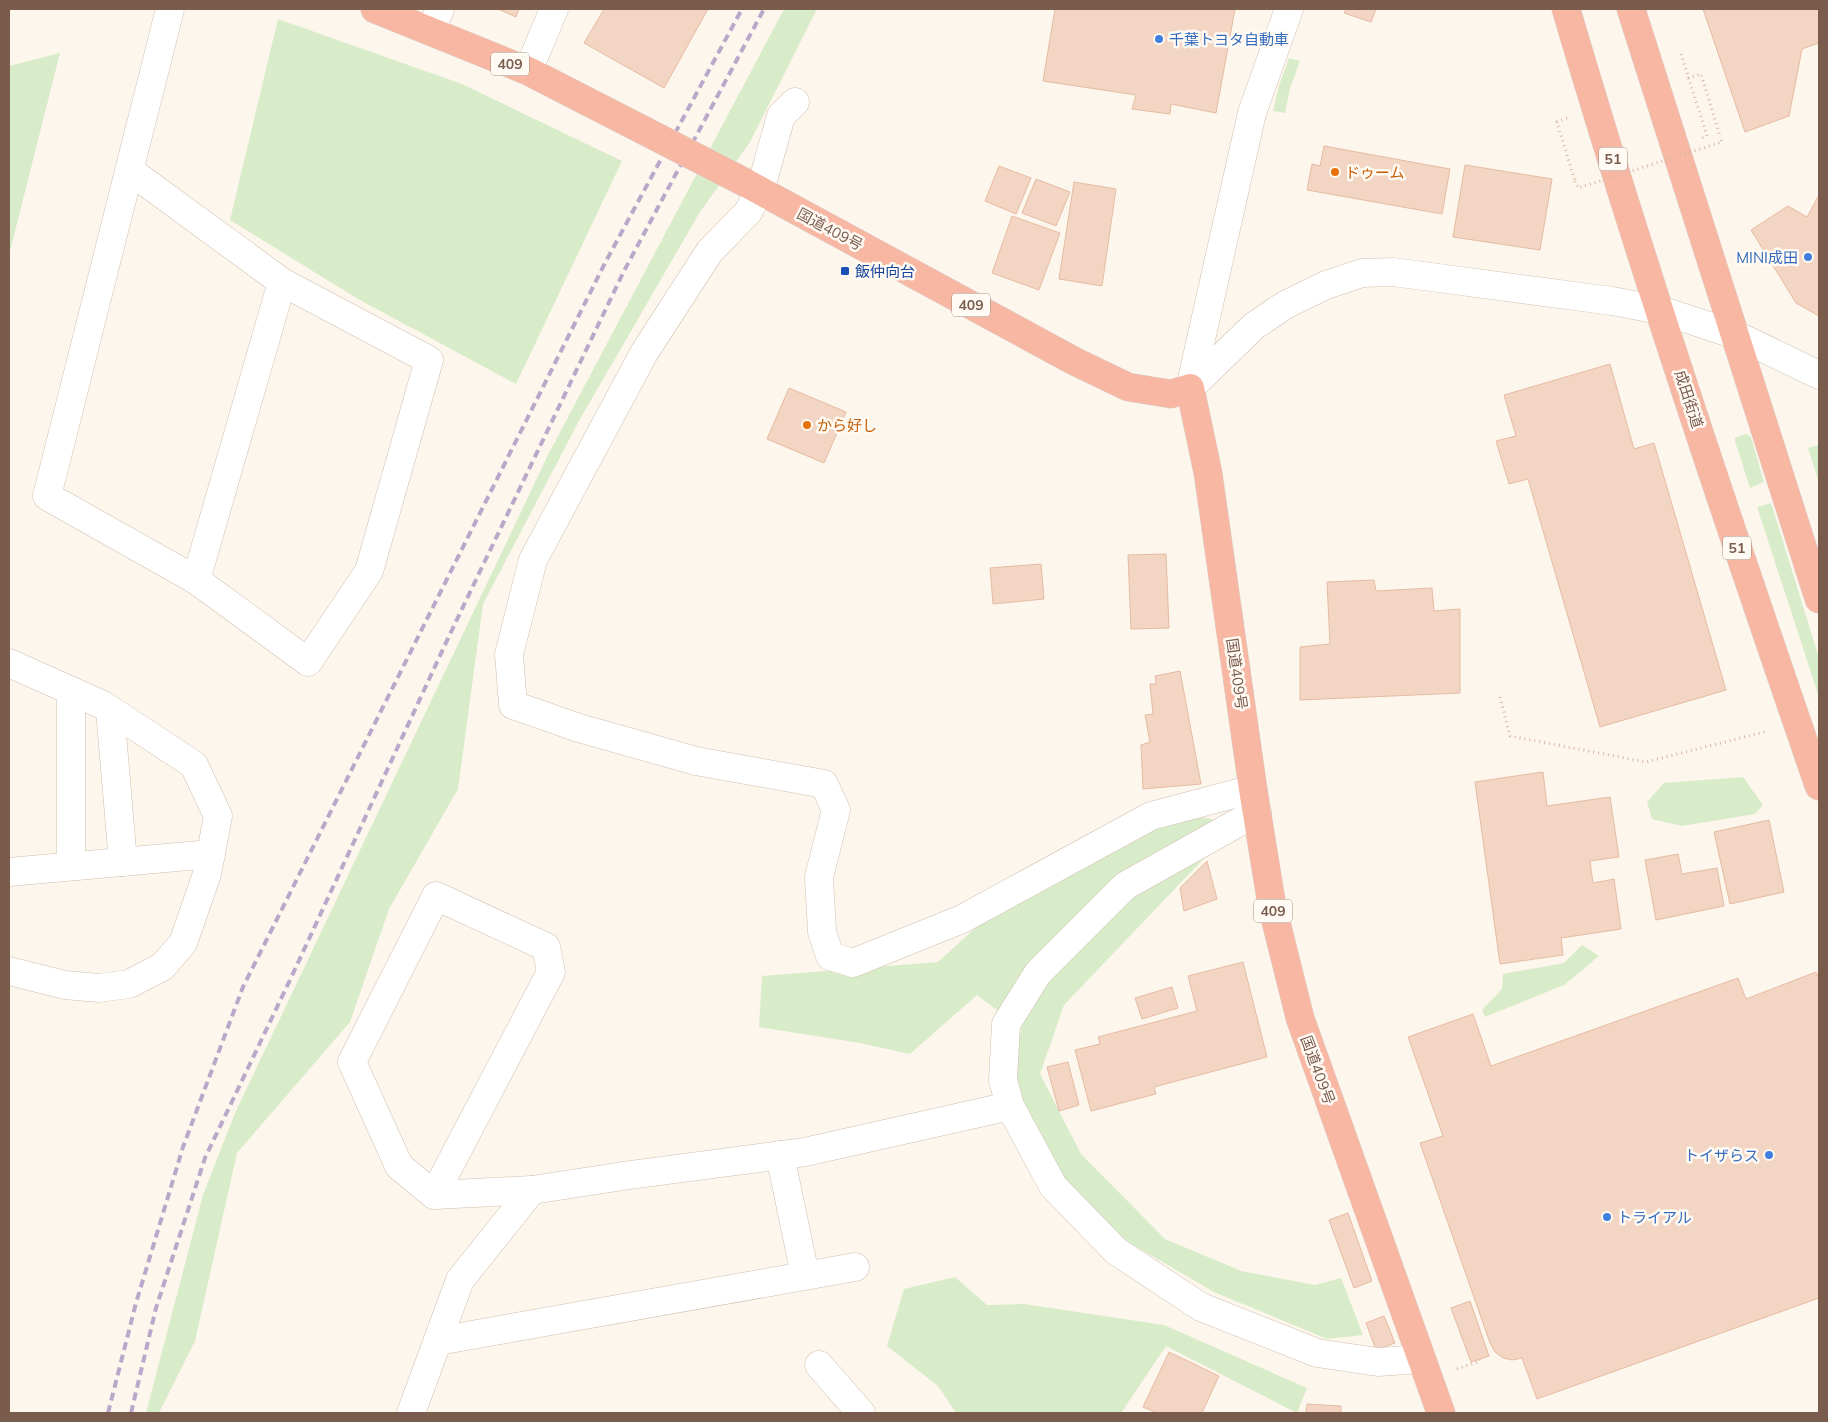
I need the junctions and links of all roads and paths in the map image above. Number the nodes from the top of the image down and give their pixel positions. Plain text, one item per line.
1 (170, 9) edge
2 (376, 9) edge
3 (554, 9) edge
4 (1289, 9) edge
5 (1566, 9) edge
6 (1631, 9) edge
7 (435, 19) edge
8 (1681, 54) dead end
9 (528, 71) junction
10 (1688, 78) junction
11 (795, 102) dead end
12 (1570, 118) dead end
13 (1707, 136) dead end
14 (129, 170) junction
15 (753, 187) junction
16 (282, 282) junction
17 (1660, 310) junction
18 (1736, 335) junction
19 (1818, 371) edge
20 (1190, 388) junction
21 (196, 580) junction
22 (1819, 599) edge
23 (9, 663) edge
24 (71, 691) junction
25 (1500, 697) dead end
26 (110, 710) junction
27 (1769, 730) dead end
28 (1819, 786) edge
29 (1255, 801) junction
30 (211, 854) junction
31 (123, 862) junction
32 (71, 866) junction
33 (9, 872) edge
34 (9, 971) edge
35 (1010, 1106) junction
36 (780, 1155) junction
37 (532, 1190) junction
38 (434, 1195) junction
39 (855, 1267) dead end
40 (805, 1275) junction
41 (438, 1341) junction
42 (1479, 1358) dead end
43 (1421, 1359) junction
44 (819, 1365) dead end
45 (1450, 1372) dead end
46 (411, 1413) edge
47 (861, 1413) edge
48 (1441, 1413) edge

1 - 14 street
2 - 7 highway, 国道409号 / 409
3 - 9 street
4 - 20 street
5 - 17 highway, 成田街道 / 51
6 - 18 highway
7 - 9 highway, 国道409号 / 409
8 - 10 path
9 - 15 highway, 国道409号 / 409, bridge
10 - 12 path, bridge
10 - 13 path
11 - 15 street
14 - 16 street
14 - 21 street
15 - 20 highway, 国道409号 / 409
15 - 29 street
16 - 21 street
16 - 21 street
17 - 18 street
17 - 20 street
17 - 28 highway, 成田街道 / 51
18 - 19 street
18 - 22 highway
20 - 29 highway, 国道409号 / 409
23 - 24 street
24 - 26 street
24 - 32 street
25 - 27 path
26 - 30 street
26 - 31 street
29 - 35 street
29 - 43 highway, 国道409号 / 409
30 - 31 street
30 - 34 street
31 - 32 street
32 - 33 street
35 - 36 street
35 - 43 street
36 - 37 street
36 - 40 street
37 - 38 street
37 - 41 street
38 - 38 street
39 - 40 street
40 - 41 street
41 - 46 street
42 - 45 path
43 - 48 highway, 国道409号 / 409
44 - 47 street

